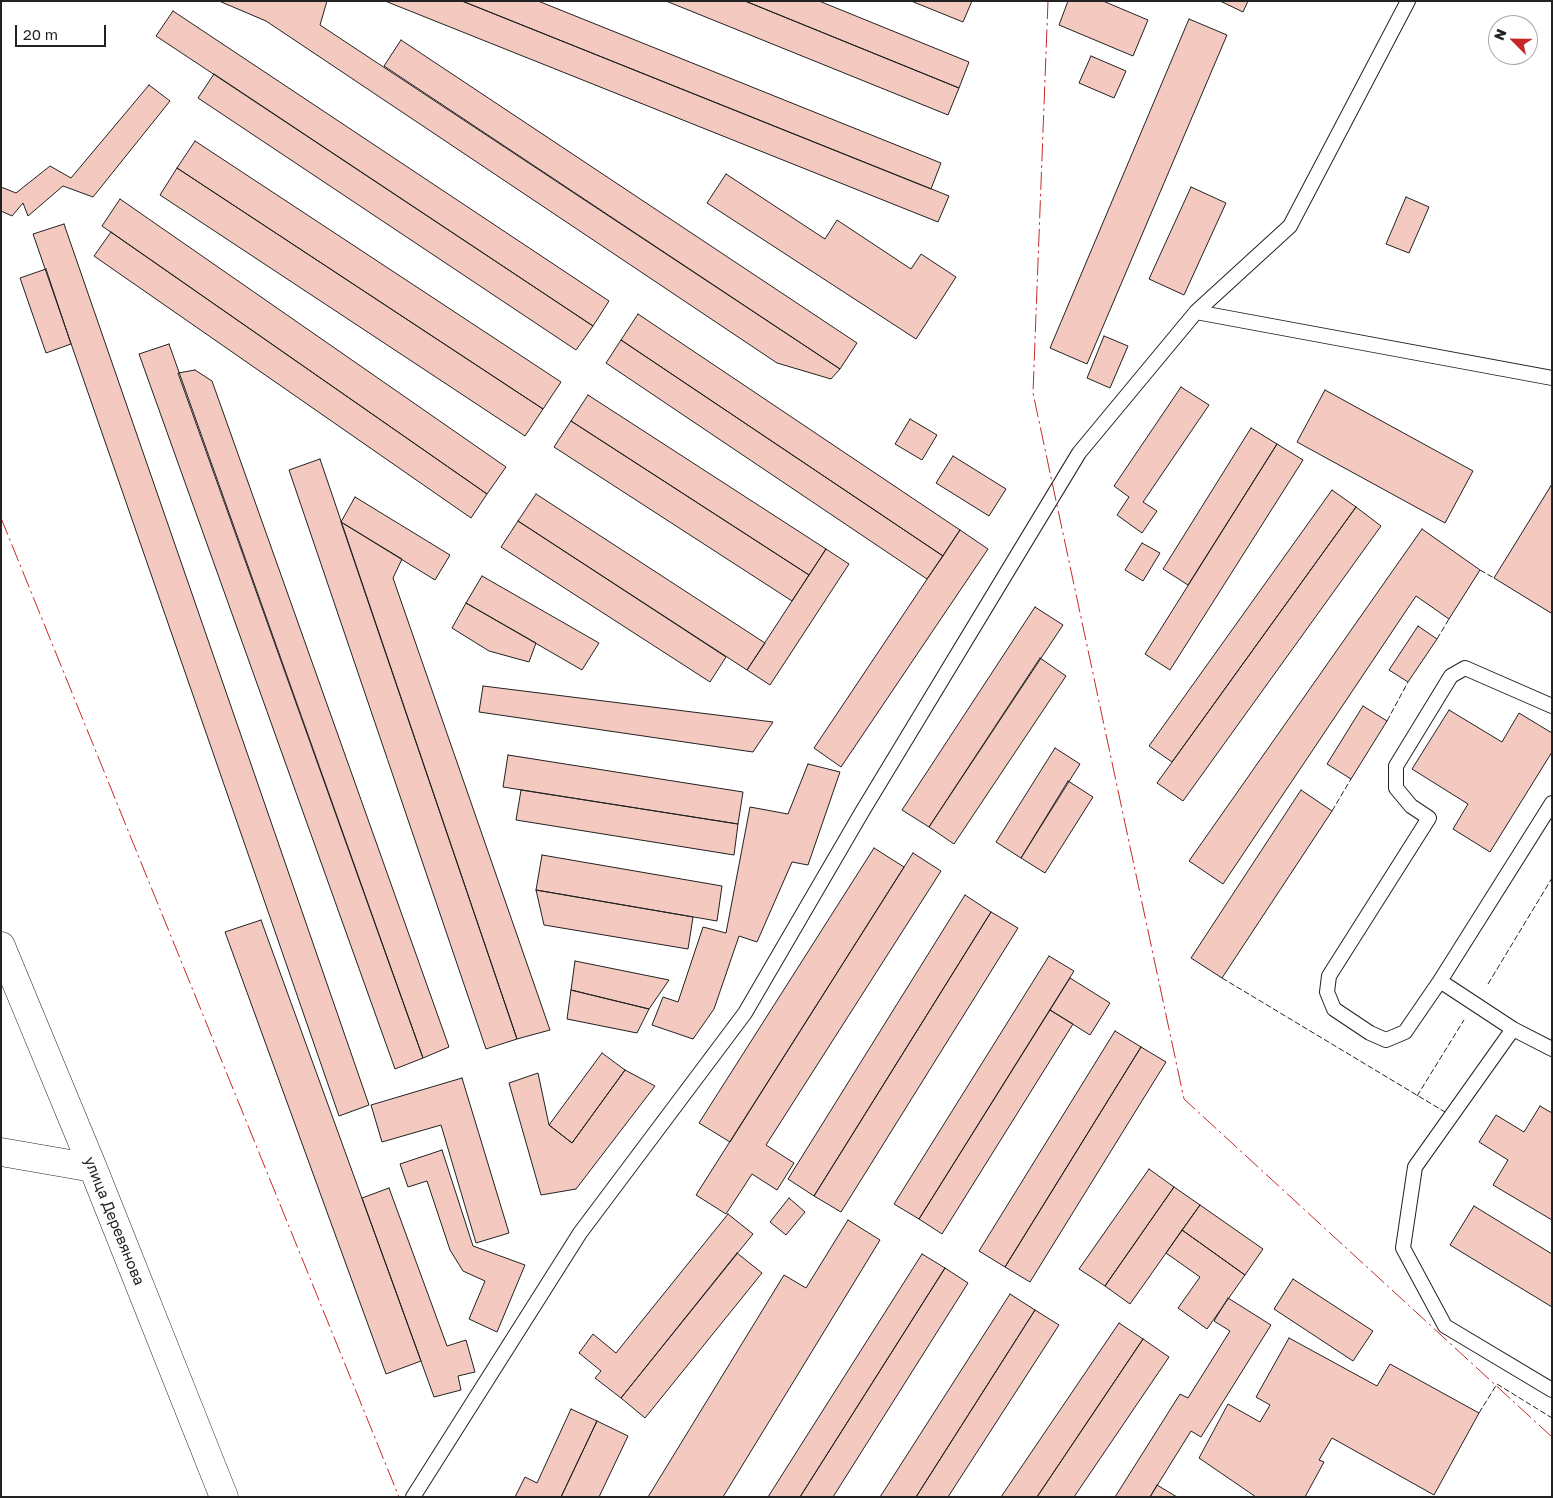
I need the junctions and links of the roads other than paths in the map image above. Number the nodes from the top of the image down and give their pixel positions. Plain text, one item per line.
1 (1408, 1) edge
2 (1196, 312) junction
3 (1552, 378) edge
4 (1552, 706) edge
5 (1552, 803) edge
6 (1, 946) edge
7 (1440, 981) junction
8 (1513, 1029) junction
9 (1552, 1049) edge
10 (1, 1152) edge
11 (94, 1168) junction
12 (1552, 1390) edge
13 (224, 1497) edge
14 (413, 1497) edge

1 - 2 lane
2 - 3 lane
2 - 14 lane
4 - 7 lane
5 - 7 lane
6 - 11 street, улица Деревянова
7 - 8 lane
8 - 9 lane
8 - 12 lane
10 - 11 street
11 - 13 street, улица Деревянова

